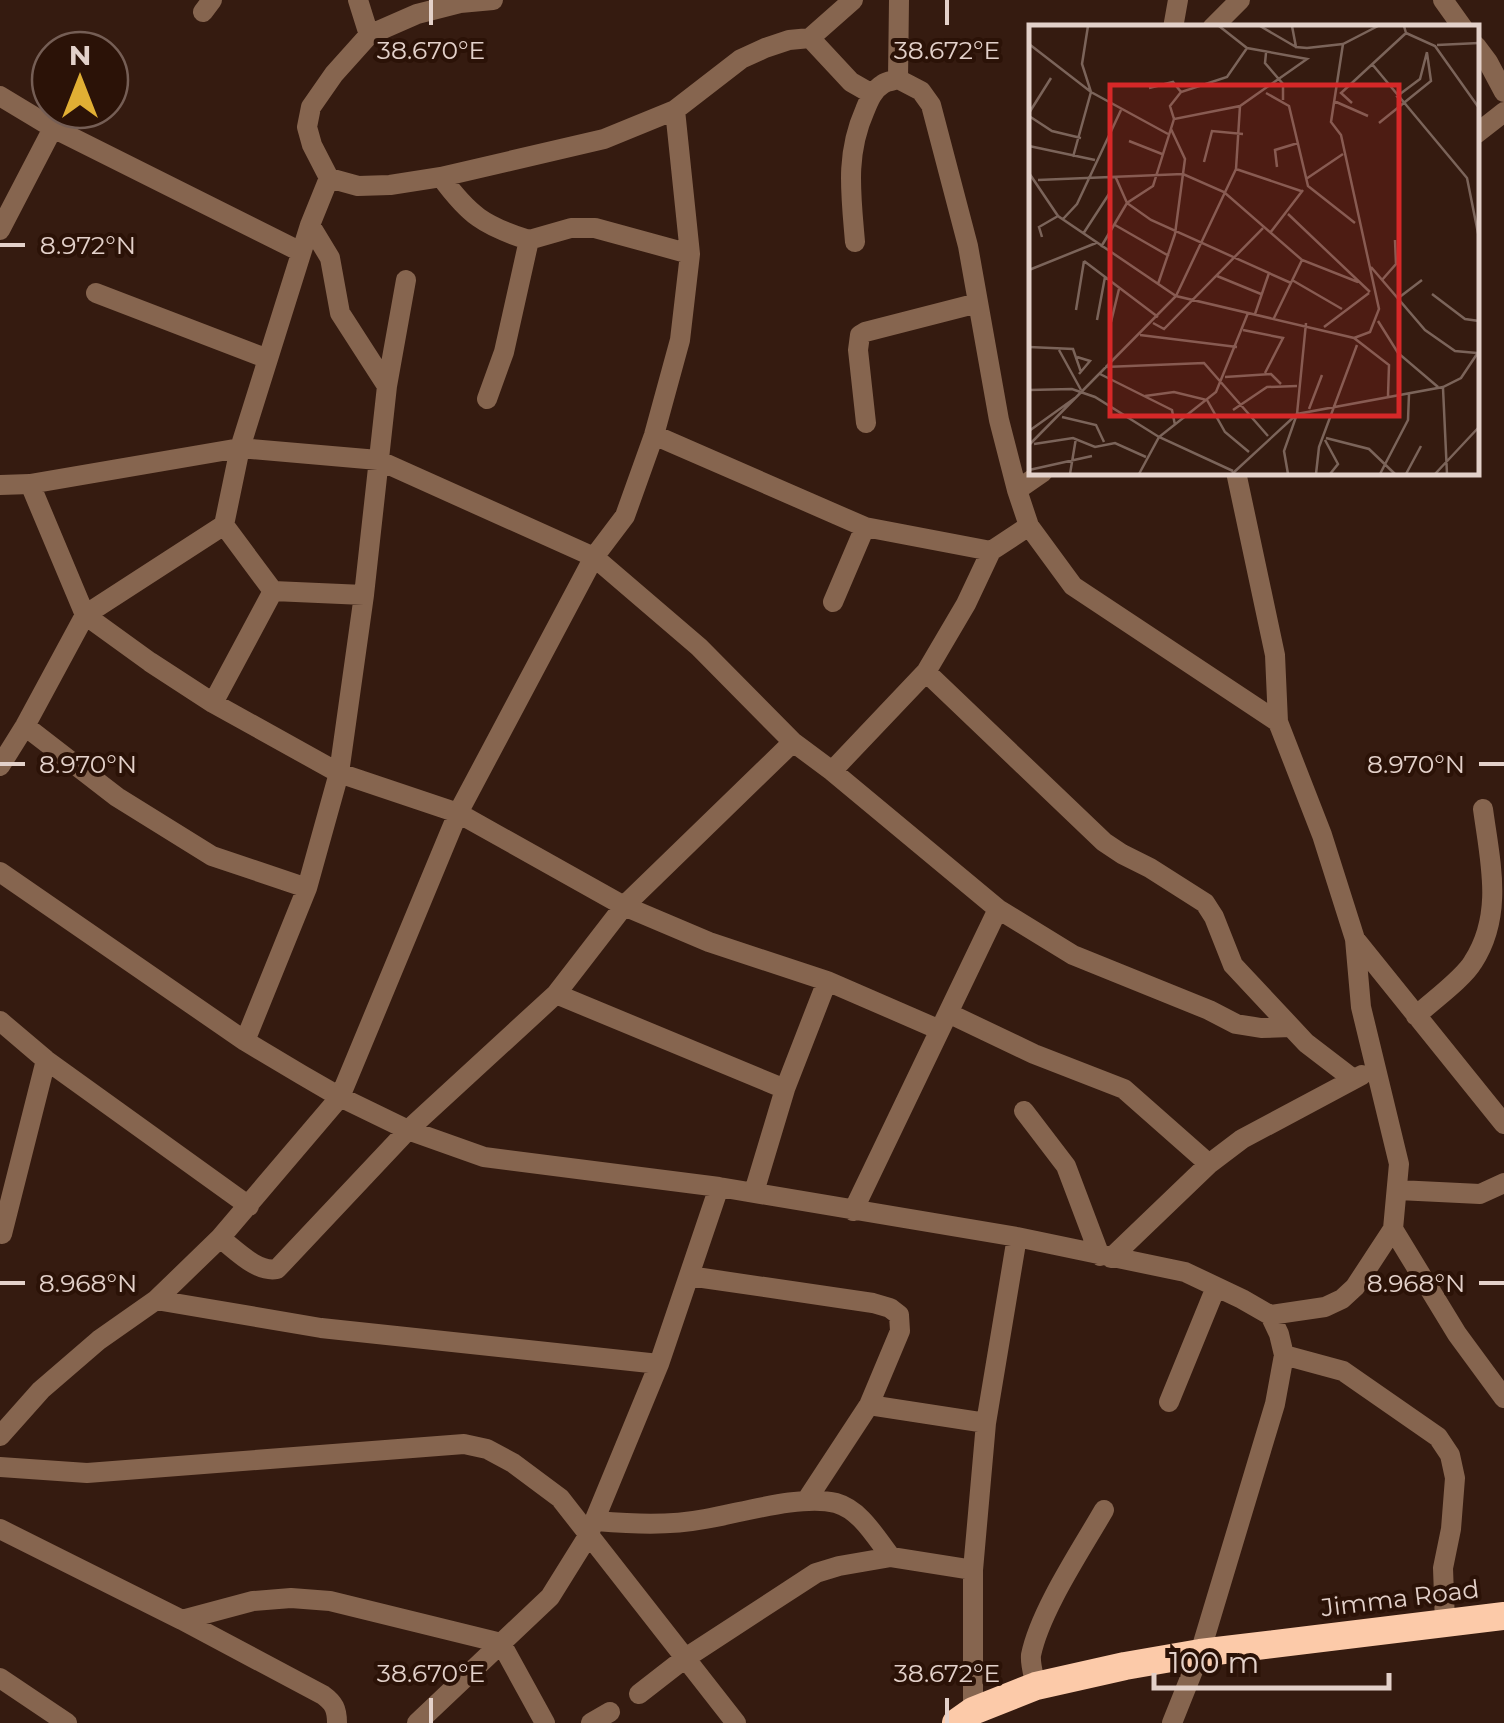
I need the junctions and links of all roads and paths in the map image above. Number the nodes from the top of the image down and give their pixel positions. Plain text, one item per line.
1 (358, 0) edge
2 (493, 0) edge
3 (854, 0) edge
4 (899, 0) edge
5 (1178, 0) edge
6 (1240, 0) edge
7 (1444, 0) edge
8 (1174, 25) edge
9 (1215, 25) edge
10 (1461, 25) edge
11 (368, 35) junction
12 (810, 38) junction
13 (1490, 53) edge
14 (898, 79) junction
15 (1504, 92) edge
16 (872, 94) junction
17 (0, 96) edge
18 (675, 110) junction
19 (1504, 112) edge
20 (30, 114) edge
21 (52, 130) edge
22 (57, 130) edge
23 (1479, 132) edge
24 (440, 177) junction
25 (329, 178) junction
26 (310, 225) junction
27 (0, 230) edge
28 (529, 240) junction
29 (855, 242) dead end
30 (301, 252) junction
31 (690, 254) junction
32 (406, 280) dead end
33 (96, 293) dead end
34 (978, 303) junction
35 (268, 359) junction
36 (388, 386) junction
37 (487, 399) dead end
38 (866, 424) dead end
39 (654, 435) junction
40 (240, 448) junction
41 (378, 460) junction
42 (1038, 475) edge
43 (1237, 475) edge
44 (30, 484) junction
45 (0, 485) edge
46 (1017, 490) junction
47 (224, 525) junction
48 (1030, 526) junction
49 (865, 528) junction
50 (991, 550) junction
51 (594, 557) junction
52 (274, 591) junction
53 (364, 596) junction
54 (833, 602) dead end
55 (85, 616) junction
56 (926, 672) junction
57 (213, 703) junction
58 (1278, 722) junction
59 (24, 726) junction
60 (793, 742) junction
61 (0, 766) edge
62 (832, 771) junction
63 (339, 772) junction
64 (1482, 809) dead end
65 (458, 812) junction
66 (0, 872) edge
67 (307, 888) junction
68 (624, 906) junction
69 (998, 909) junction
70 (1356, 940) junction
71 (827, 981) junction
72 (556, 994) junction
73 (1416, 1016) junction
74 (0, 1021) edge
75 (944, 1022) junction
76 (1291, 1027) junction
77 (245, 1041) junction
78 (46, 1060) junction
79 (1377, 1066) junction
80 (1352, 1080) junction
81 (785, 1089) junction
82 (340, 1097) junction
83 (1024, 1112) dead end
84 (1501, 1113) edge
85 (408, 1130) junction
86 (1210, 1164) junction
87 (1504, 1183) edge
88 (719, 1187) junction
89 (1398, 1190) junction
90 (754, 1192) junction
91 (249, 1206) junction
92 (853, 1211) junction
93 (1393, 1229) junction
94 (2, 1234) edge
95 (1017, 1237) junction
96 (220, 1238) junction
97 (1106, 1257) junction
98 (689, 1276) junction
99 (1216, 1287) junction
100 (156, 1300) junction
101 (1270, 1315) junction
102 (1284, 1355) junction
103 (659, 1364) junction
104 (1504, 1398) edge
105 (1169, 1402) dead end
106 (869, 1405) junction
107 (986, 1423) junction
108 (0, 1436) edge
109 (0, 1467) edge
110 (806, 1501) junction
111 (1104, 1510) dead end
112 (592, 1528) junction
113 (0, 1530) edge
114 (891, 1557) junction
115 (974, 1570) junction
116 (1504, 1616) edge
117 (182, 1620) junction
118 (1446, 1624) junction
119 (501, 1643) junction
120 (1200, 1653) junction
121 (684, 1659) junction
122 (0, 1678) edge
123 (1036, 1686) junction
124 (639, 1694) dead end
125 (610, 1712) dead end
126 (966, 1719) edge
127 (67, 1723) edge
128 (337, 1723) edge
129 (416, 1723) edge
130 (546, 1723) edge
131 (591, 1723) edge
132 (736, 1723) edge
133 (1172, 1723) edge

1 - 11 street
2 - 11 street
3 - 12 street
4 - 14 street
5 - 8 street
6 - 9 street
7 - 10 street
11 - 25 street
12 - 16 street
12 - 18 street
13 - 15 street
14 - 16 street
14 - 34 street
16 - 29 street
17 - 20 street
18 - 24 street
18 - 31 street
19 - 23 street
21 - 27 street
22 - 30 street
24 - 25 street
24 - 28 street
25 - 26 street
26 - 30 street
26 - 36 street
28 - 31 street
28 - 37 street
30 - 35 street
31 - 39 street
32 - 36 street
33 - 35 street
34 - 38 street
34 - 46 street
35 - 40 street
36 - 41 street
39 - 49 street
39 - 51 street
40 - 41 street
40 - 44 street
40 - 47 street
41 - 51 street
41 - 53 street
42 - 46 street
43 - 58 street
44 - 45 street
44 - 55 street
46 - 48 street
47 - 52 street
47 - 55 street
48 - 50 street
48 - 58 street
49 - 50 street
49 - 54 street
50 - 56 street
51 - 60 street
51 - 65 street
52 - 53 street
52 - 57 street
53 - 63 street
55 - 57 street
55 - 59 street
56 - 62 street
56 - 76 street
57 - 63 street
58 - 70 street
59 - 61 street
59 - 67 street
60 - 62 street
60 - 68 street
62 - 69 street
63 - 65 street
63 - 67 street
64 - 73 street
65 - 68 street
65 - 82 street
66 - 77 street
67 - 77 street
68 - 71 street
68 - 72 street
69 - 75 street
69 - 76 street
70 - 73 street
70 - 79 street
71 - 75 street
71 - 81 street
72 - 81 street
72 - 85 street
73 - 84 street
74 - 78 street
75 - 86 street
75 - 92 street
76 - 80 street
77 - 82 street
78 - 91 street
78 - 94 street
79 - 80 street
79 - 89 street
80 - 86 street
81 - 90 street
82 - 85 street
82 - 91 street
83 - 97 street
85 - 88 street
85 - 96 street
86 - 97 street
87 - 89 street
88 - 90 street
88 - 98 street
89 - 93 street
90 - 92 street
91 - 96 street
92 - 95 street
93 - 101 street
93 - 104 street
95 - 97 street
95 - 107 street
96 - 100 street
97 - 99 street
98 - 103 street
98 - 106 street
99 - 101 street
99 - 105 street
100 - 103 street
100 - 108 street
101 - 102 street
102 - 118 street
102 - 120 street
103 - 112 street
106 - 107 street
106 - 110 street
107 - 115 street
109 - 112 street
110 - 112 street
110 - 114 street
111 - 123 street
112 - 119 street
112 - 121 street
113 - 117 street
114 - 115 street
114 - 121 street
115 - 126 street
116 - 118 highway, Jimma Road
117 - 119 street
117 - 128 street
118 - 120 highway, Jimma Road
119 - 129 street
119 - 130 street
120 - 123 highway, Jimma Road
120 - 133 street
121 - 124 street
121 - 132 street
122 - 127 street
123 - 126 highway, Jimma Road
125 - 131 street

